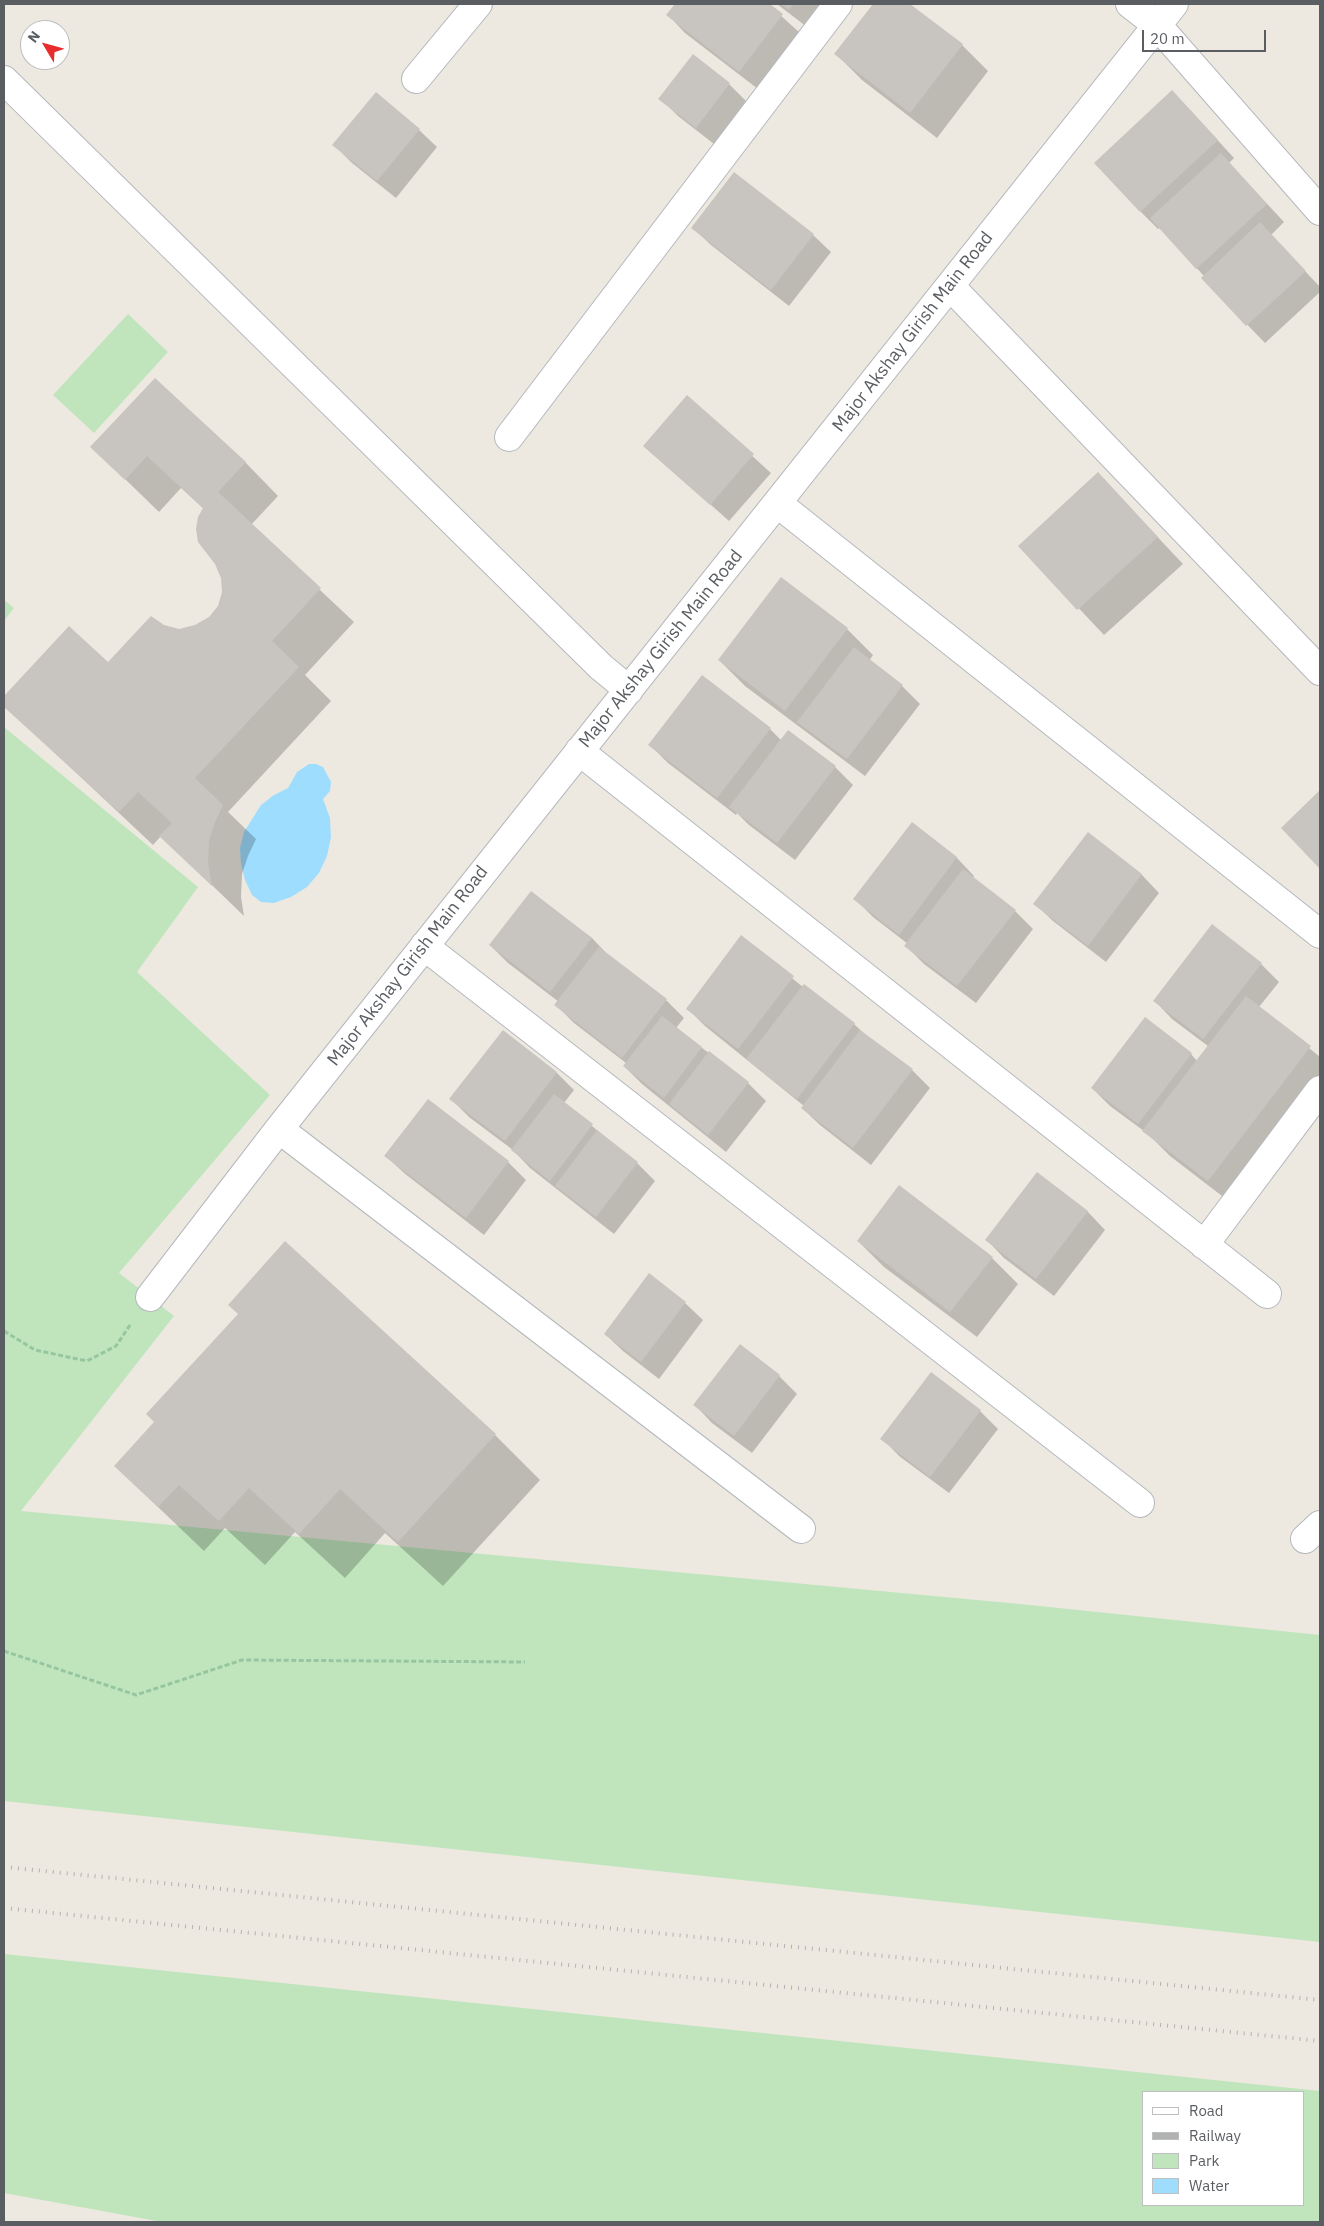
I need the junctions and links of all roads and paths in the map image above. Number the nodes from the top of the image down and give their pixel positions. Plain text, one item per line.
1 (478, 4) edge
2 (838, 4) edge
3 (1130, 4) edge
4 (1174, 4) edge
5 (1157, 25) junction
6 (416, 79) dead end
7 (4, 81) edge
8 (1320, 211) edge
9 (950, 286) junction
10 (509, 437) dead end
11 (777, 503) junction
12 (1320, 671) edge
13 (629, 690) junction
14 (579, 751) junction
15 (1320, 934) edge
16 (424, 946) junction
17 (1320, 1090) edge
18 (279, 1129) junction
19 (1204, 1245) junction
20 (1267, 1294) dead end
21 (150, 1297) joint
22 (4, 1331) edge
23 (1140, 1503) dead end
24 (802, 1529) dead end
25 (4, 1651) edge
26 (524, 1662) dead end

1 - 6 street
2 - 10 street
3 - 5 street
4 - 5 street, Major Akshay Girish Main Road
5 - 8 street
5 - 9 street, Major Akshay Girish Main Road
7 - 13 street
9 - 11 street, Major Akshay Girish Main Road
9 - 12 street
11 - 13 street, Major Akshay Girish Main Road
11 - 15 street
13 - 14 street, Major Akshay Girish Main Road
14 - 16 street, Major Akshay Girish Main Road
14 - 19 street
16 - 18 street, Major Akshay Girish Main Road
16 - 23 street
17 - 19 street
18 - 21 street, Major Akshay Girish Main Road
18 - 24 street
19 - 20 street
21 - 22 path
25 - 26 path

